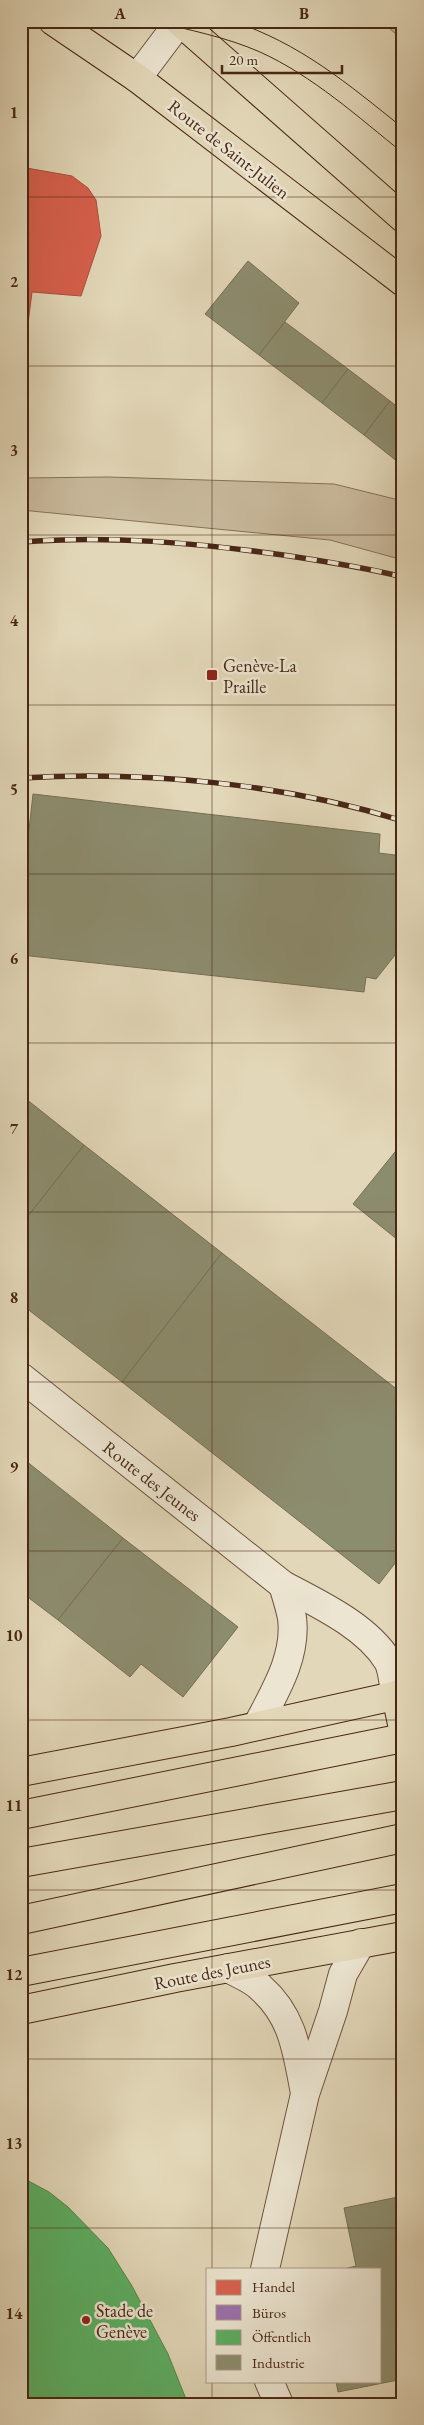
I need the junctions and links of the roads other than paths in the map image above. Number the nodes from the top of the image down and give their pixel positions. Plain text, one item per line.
1 (52, 21) edge
2 (180, 21) edge
3 (137, 78) junction
4 (403, 218) edge
5 (403, 282) edge
6 (21, 1377) edge
7 (282, 1584) junction
8 (399, 1694) edge
9 (257, 1726) junction
10 (403, 1729) edge
11 (403, 1738) edge
12 (21, 1772) edge
13 (403, 1795) edge
14 (21, 1814) edge
15 (403, 1838) edge
16 (21, 1863) edge
17 (403, 1898) edge
18 (21, 1920) edge
19 (403, 1936) edge
20 (361, 1944) junction
21 (228, 1968) junction
22 (21, 1972) edge
23 (21, 2010) edge
24 (305, 2094) junction
25 (265, 2268) edge
26 (269, 2382) edge
27 (279, 2404) edge

1 - 3 main road, Route de Saint-Julien
2 - 3 street
2 - 4 main road
3 - 5 main road, Route de Saint-Julien
6 - 7 street, Route des Jeunes
7 - 8 street, Route des Jeunes
7 - 9 street
8 - 9 main road
8 - 10 main road
9 - 12 main road
11 - 14 main road
13 - 16 main road
15 - 18 main road
17 - 22 main road
19 - 20 main road, Route des Jeunes
20 - 21 main road, Route des Jeunes
20 - 24 street
21 - 23 main road, Route des Jeunes
21 - 24 street
24 - 25 street
26 - 27 street

